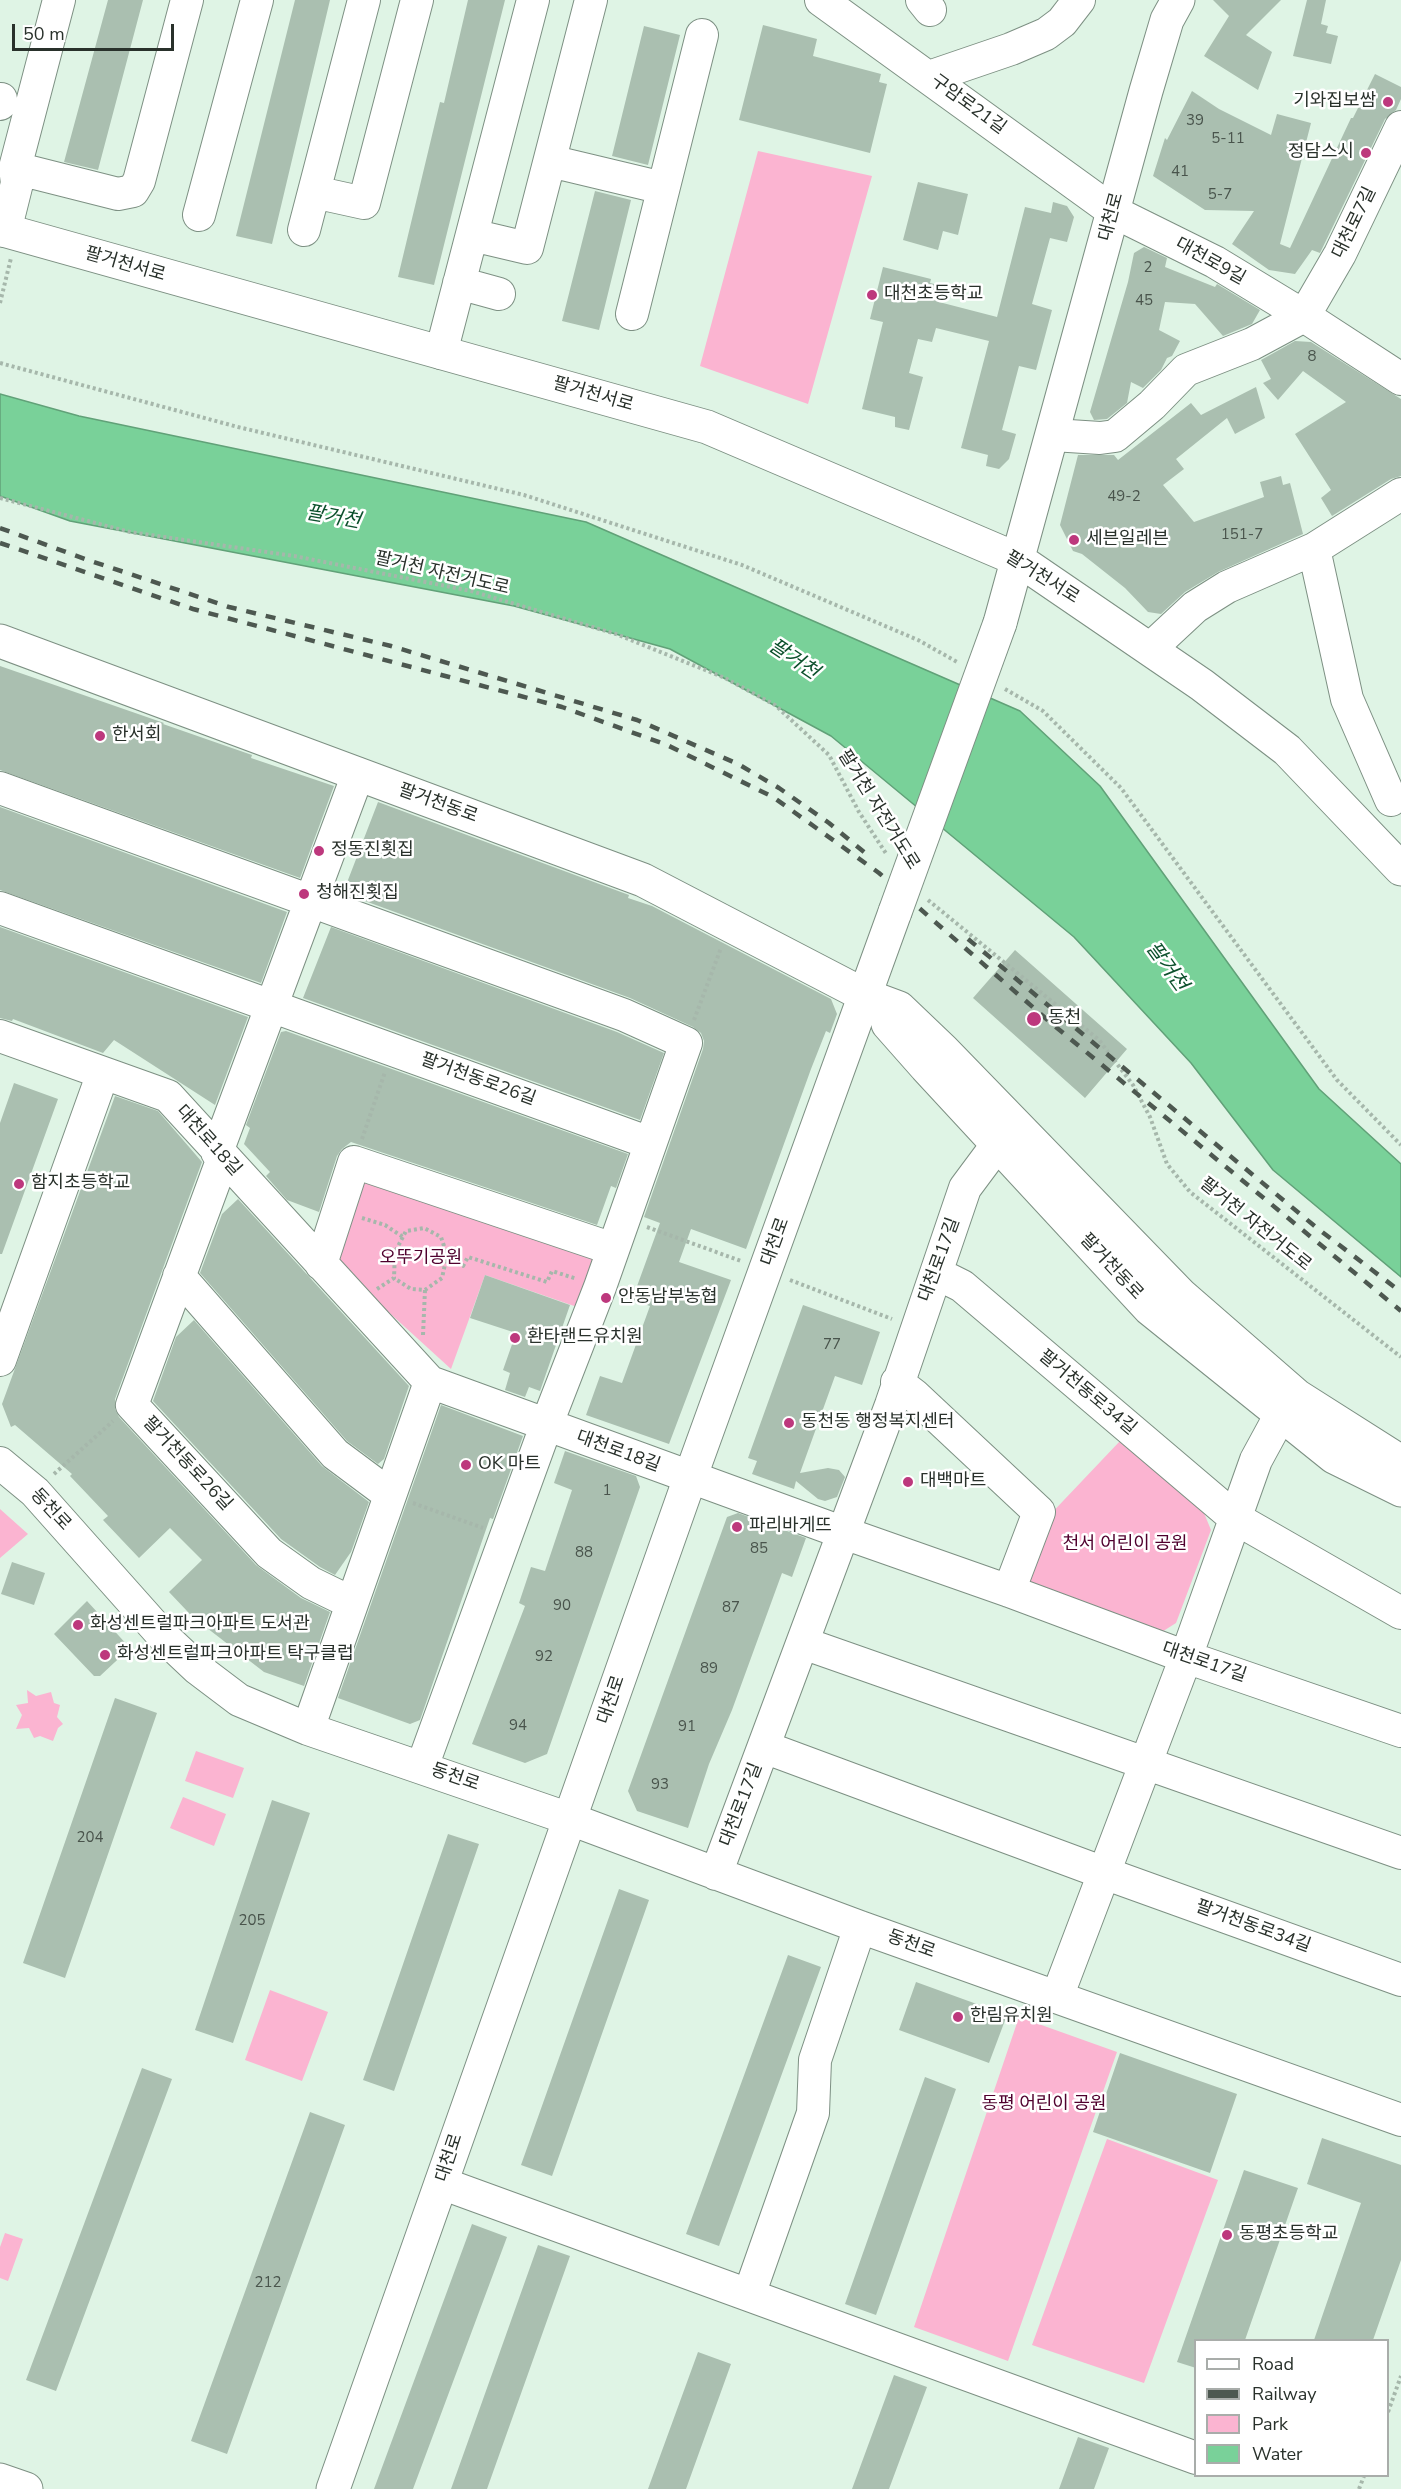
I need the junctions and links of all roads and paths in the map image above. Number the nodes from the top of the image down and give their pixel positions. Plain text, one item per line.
1 (59, 0) edge
2 (187, 0) edge
3 (257, 0) edge
4 (364, 0) edge
5 (417, 0) edge
6 (533, 0) edge
7 (591, 0) edge
8 (821, 0) edge
9 (1079, 0) edge
10 (1178, 0) edge
11 (702, 35) dead end
12 (929, 77) junction
13 (1401, 128) edge
14 (550, 161) junction
15 (10, 177) edge
16 (663, 188) junction
17 (314, 192) junction
18 (1114, 212) junction
19 (199, 215) dead end
20 (304, 230) dead end
21 (8, 232) edge
22 (472, 235) junction
23 (459, 283) junction
24 (499, 294) dead end
25 (0, 303) edge
26 (632, 314) dead end
27 (1304, 316) junction
28 (441, 353) junction
29 (0, 363) edge
30 (1401, 379) edge
31 (1053, 435) junction
32 (1401, 494) edge
33 (0, 498) edge
34 (1314, 549) junction
35 (1019, 560) junction
36 (0, 641) edge
37 (1151, 648) junction
38 (960, 664) dead end
39 (1002, 687) dead end
40 (358, 774) junction
41 (0, 788) edge
42 (1396, 800) edge
43 (1361, 827) junction
44 (890, 860) dead end
45 (1401, 868) edge
46 (311, 900) junction
47 (908, 903) junction
48 (0, 908) edge
49 (729, 924) junction
50 (864, 995) junction
51 (272, 1005) junction
52 (0, 1036) edge
53 (686, 1043) junction
54 (393, 1048) junction
55 (103, 1073) junction
56 (650, 1143) junction
57 (997, 1144) junction
58 (1401, 1145) edge
59 (220, 1155) junction
60 (354, 1162) junction
61 (338, 1210) junction
62 (624, 1218) junction
63 (403, 1237) junction
64 (613, 1249) junction
65 (446, 1259) junction
66 (321, 1264) junction
67 (766, 1270) junction
68 (936, 1273) junction
69 (179, 1276) junction
70 (394, 1278) junction
71 (600, 1287) junction
72 (357, 1303) junction
73 (915, 1328) junction
74 (1401, 1357) edge
75 (0, 1360) edge
76 (430, 1382) junction
77 (897, 1382) junction
78 (132, 1405) junction
79 (1281, 1414) junction
80 (546, 1426) junction
81 (1401, 1462) edge
82 (0, 1463) edge
83 (690, 1478) junction
84 (1401, 1490) edge
85 (35, 1492) junction
86 (390, 1495) junction
87 (1235, 1518) junction
88 (844, 1533) junction
89 (506, 1536) junction
90 (1009, 1591) junction
91 (352, 1603) junction
92 (1401, 1613) edge
93 (803, 1643) junction
94 (1186, 1657) junction
95 (308, 1729) junction
96 (1401, 1731) edge
97 (764, 1747) junction
98 (1146, 1763) junction
99 (423, 1767) junction
100 (570, 1819) junction
101 (1401, 1853) edge
102 (1104, 1873) junction
103 (716, 1874) junction
104 (860, 1927) junction
105 (1401, 1980) edge
106 (1057, 1997) junction
107 (1401, 2119) edge
108 (441, 2183) junction
109 (749, 2295) junction
110 (1401, 2376) edge
111 (1389, 2409) edge
112 (1194, 2457) edge
113 (0, 2480) edge
114 (26, 2489) edge
115 (333, 2489) edge

1 - 15 street
2 - 15 street
3 - 19 street
4 - 17 street
5 - 17 street
6 - 22 street
7 - 14 street
8 - 12 street, 구암로21길
9 - 12 street
10 - 18 main road, 대천로
11 - 16 street
12 - 18 street, 구암로21길
13 - 27 street, 대천로7길
14 - 16 street
14 - 22 street
15 - 21 street
16 - 26 street
17 - 20 street
18 - 27 street, 대천로9길
18 - 31 main road, 대천로
21 - 25 path
21 - 28 main road, 팔거천서로
22 - 23 street
23 - 24 street
23 - 28 street
27 - 30 street, 대천로9길
27 - 31 street
28 - 35 main road, 팔거천서로
29 - 38 path
31 - 35 main road, 대천로
32 - 34 street
33 - 44 path, 팔거천 자전거도로
34 - 37 street
34 - 42 street
35 - 37 main road, 팔거천서로
35 - 47 main road, 대천로, bridge
36 - 40 main road, 팔거천동로
37 - 43 main road, 팔거천서로
39 - 58 path
40 - 46 street, 팔거천동로26길
40 - 49 main road, 팔거천동로
41 - 46 street
42 - 43 street
43 - 45 main road, 팔거천서로
46 - 51 street, 팔거천동로26길
46 - 53 street
47 - 50 main road, 대천로
47 - 74 path, 팔거천 자전거도로
48 - 51 street, 팔거천동로26길
49 - 50 main road, 팔거천동로
49 - 53 path
50 - 57 main road, 팔거천동로
50 - 67 main road, 대천로
50 - 81 main road, 팔거천동로
51 - 54 street, 팔거천동로26길
51 - 59 street, 팔거천동로26길
52 - 55 street, 대천로18길
53 - 56 street
54 - 56 street, 팔거천동로26길
54 - 60 path
55 - 59 street, 대천로18길
55 - 75 street
56 - 62 street
57 - 68 street, 대천로17길
57 - 79 main road, 팔거천동로
59 - 66 street, 대천로18길
59 - 69 street, 팔거천동로26길
60 - 61 street
60 - 64 street
61 - 63 path
61 - 66 street
62 - 64 street
62 - 67 path
63 - 65 path
63 - 70 path
64 - 71 street
65 - 70 path
65 - 71 path
66 - 72 street, 대천로18길
67 - 73 path
67 - 83 main road, 대천로
68 - 73 street, 대천로17길
68 - 87 street, 팔거천동로34길
69 - 78 street, 팔거천동로26길
69 - 86 street
70 - 72 path
71 - 80 street
72 - 76 street, 대천로18길
73 - 77 street, 대천로17길
76 - 80 street, 대천로18길
76 - 86 street
77 - 88 street, 대천로17길
77 - 90 street
78 - 85 path
78 - 91 street, 팔거천동로26길
79 - 84 main road, 팔거천동로
79 - 87 street
80 - 83 street, 대천로18길
80 - 89 street, 동천로
82 - 85 street, 동천로
83 - 88 street, 대천로17길
83 - 100 main road, 대천로
85 - 95 street, 동천로
86 - 89 path
86 - 91 street
87 - 92 street, 팔거천동로34길
87 - 94 street
88 - 90 street, 대천로17길
88 - 93 street, 대천로17길
89 - 99 street, 동천로
90 - 94 street, 대천로17길
91 - 95 street
93 - 97 street, 대천로17길
93 - 98 street
94 - 96 street, 대천로17길
94 - 98 street
95 - 99 street, 동천로
97 - 102 street, 팔거천동로34길
97 - 103 street, 대천로17길
98 - 101 street
98 - 102 street
99 - 100 street, 동천로
100 - 103 street, 동천로
100 - 108 main road, 대천로
102 - 105 street, 팔거천동로34길
102 - 106 street
103 - 104 street, 동천로
104 - 106 street, 동천로
104 - 109 street
106 - 107 street, 동천로
108 - 109 street
108 - 115 main road, 대천로
109 - 112 street
110 - 111 path
113 - 114 main road

